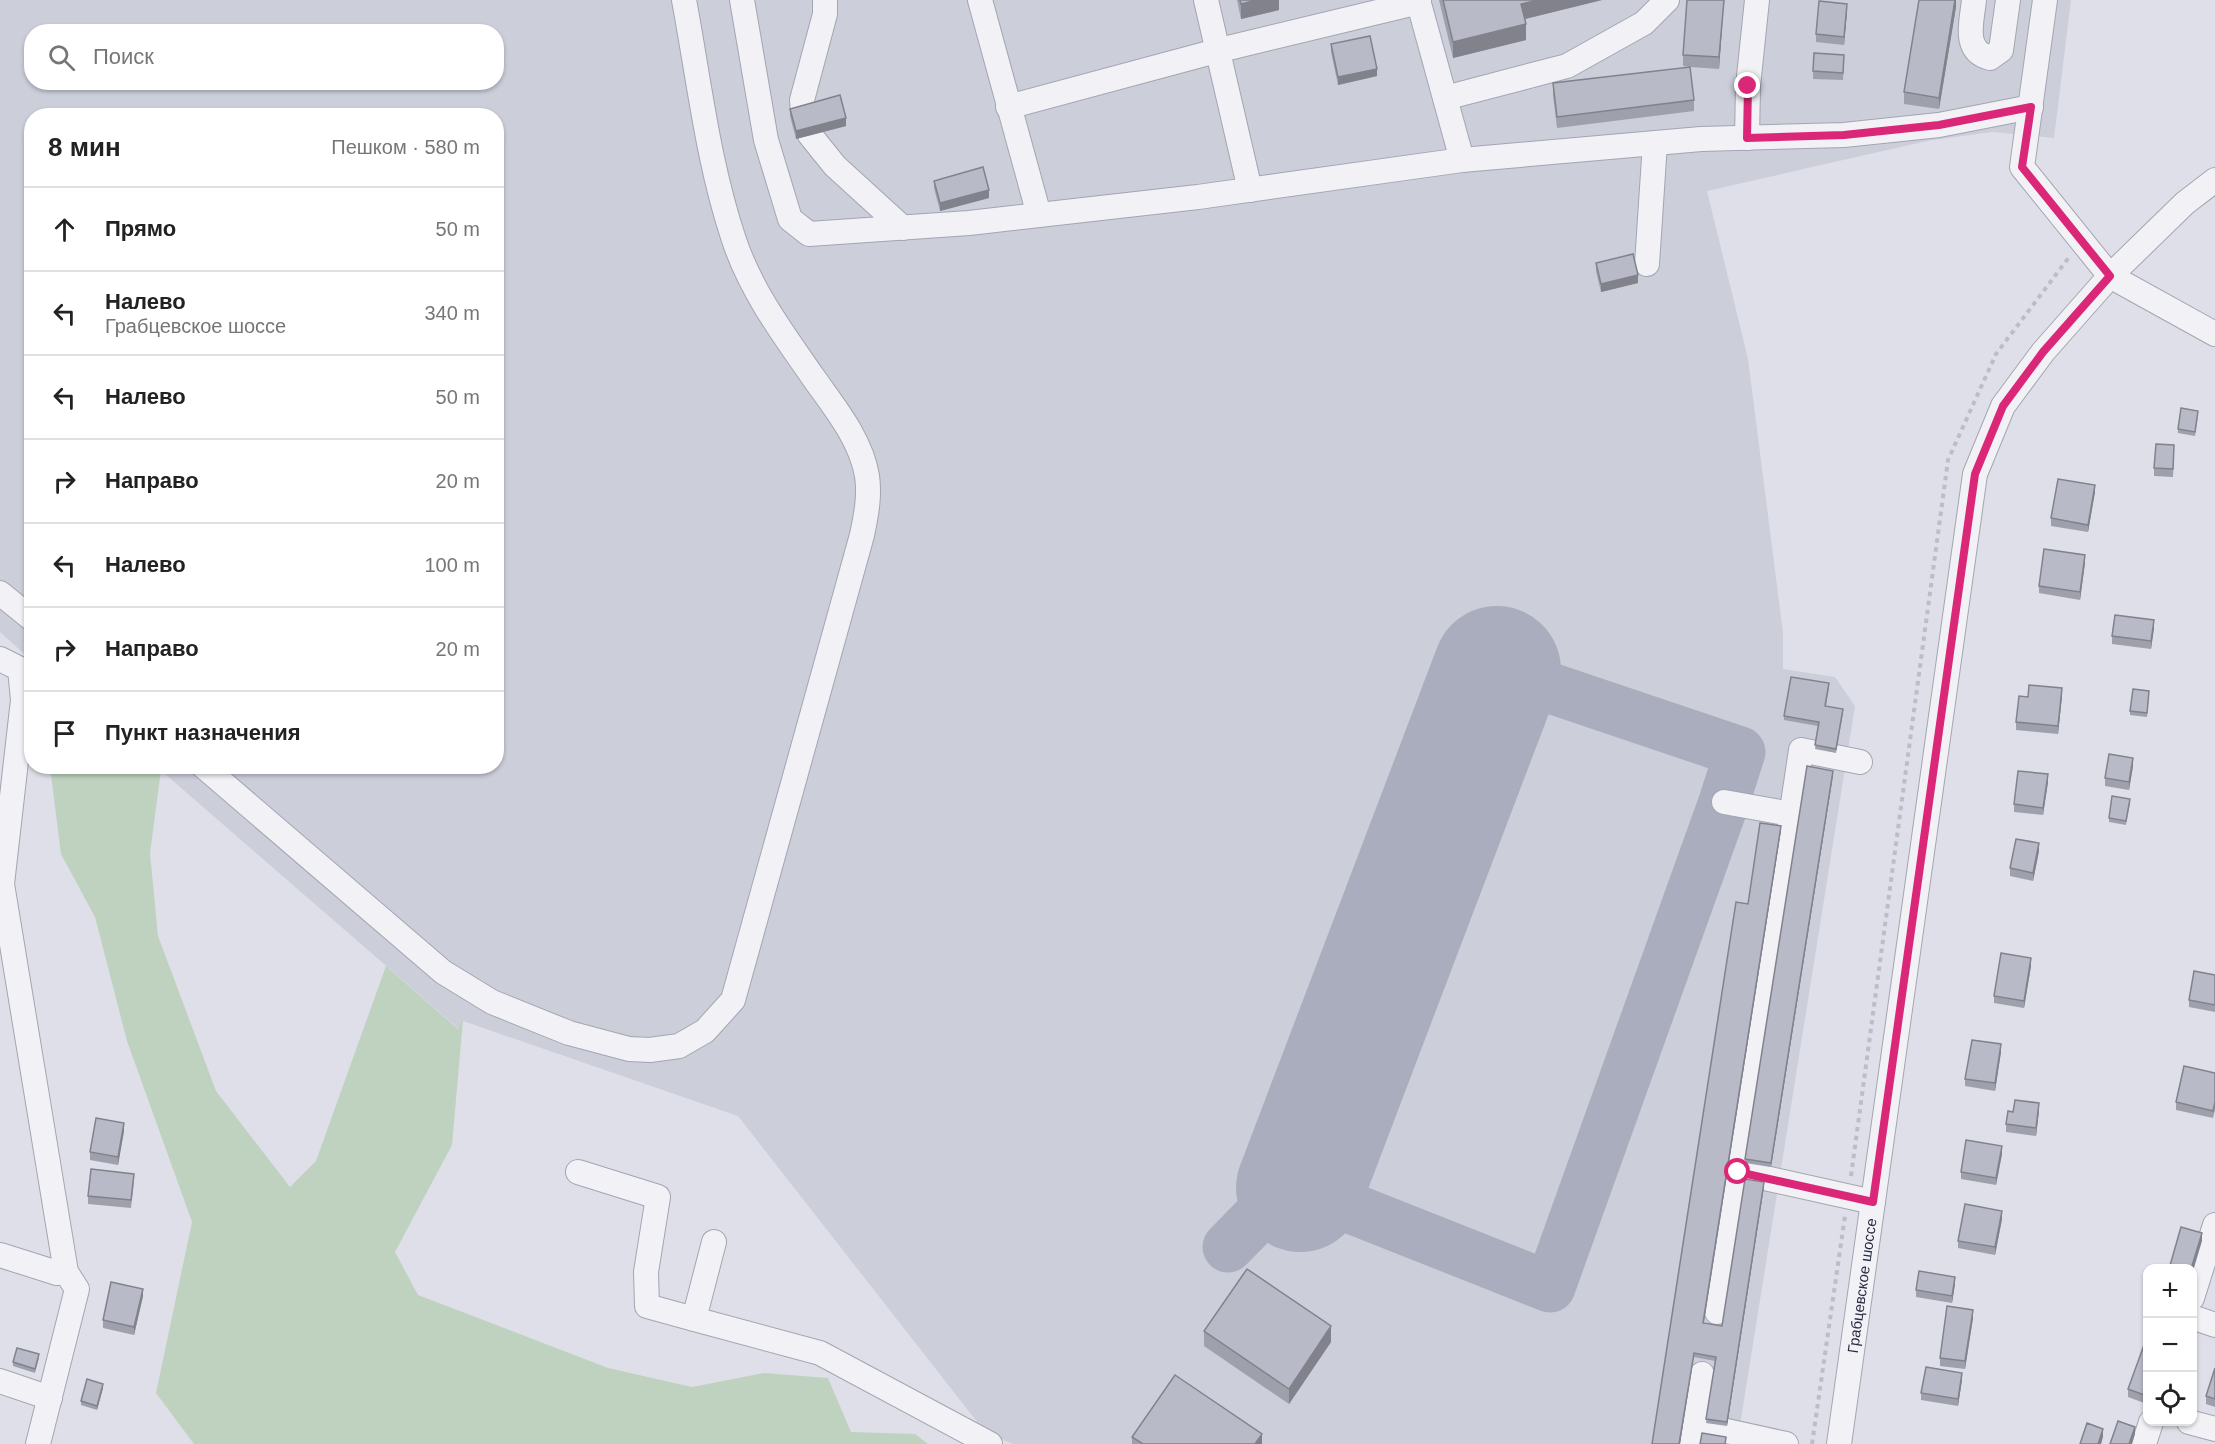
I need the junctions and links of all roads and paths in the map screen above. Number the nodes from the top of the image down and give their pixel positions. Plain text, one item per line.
1 (684, 0) edge
2 (742, 0) edge
3 (825, 0) edge
4 (980, 0) edge
5 (1206, 0) edge
6 (1667, 0) edge
7 (1757, 0) edge
8 (1974, 0) edge
9 (2008, 0) edge
10 (2045, 0) edge
11 (1419, 1) edge
12 (1220, 50) junction
13 (1445, 98) junction
14 (1008, 107) junction
15 (2031, 107) junction
16 (1747, 138) junction
17 (1655, 143) junction
18 (1462, 160) junction
19 (2215, 180) edge
20 (1250, 190) junction
21 (1040, 215) junction
22 (903, 228) junction
23 (1647, 264) dead end
24 (2110, 276) junction
25 (2215, 334) edge
26 (0, 593) edge
27 (24, 613) edge
28 (0, 659) edge
29 (1860, 762) dead end
30 (212, 774) edge
31 (1724, 802) dead end
32 (1791, 814) junction
33 (1, 884) edge
34 (578, 1172) dead end
35 (1738, 1172) junction
36 (1873, 1202) junction
37 (2215, 1225) edge
38 (714, 1242) dead end
39 (0, 1255) edge
40 (66, 1272) junction
41 (2197, 1285) edge
42 (1717, 1312) dead end
43 (2196, 1318) edge
44 (694, 1319) junction
45 (2215, 1324) edge
46 (1702, 1374) dead end
47 (0, 1382) edge
48 (50, 1398) junction
49 (2197, 1424) edge
50 (2150, 1426) edge
51 (2215, 1429) edge
52 (1693, 1434) edge
53 (1845, 1443) edge
54 (38, 1444) edge
55 (990, 1444) edge
56 (1786, 1444) edge
57 (2144, 1444) edge

1 - 30 street
2 - 22 street
3 - 22 street
4 - 14 street
5 - 12 street
6 - 13 street
7 - 16 street
8 - 9 street
10 - 15 street
11 - 12 street
11 - 13 street
12 - 14 street
12 - 20 street
13 - 18 street
14 - 21 street
15 - 16 street
15 - 24 street
16 - 17 street
17 - 18 street
17 - 23 street
18 - 20 street
19 - 24 street, Грабцевское шоссе
20 - 21 street
21 - 22 street
24 - 25 street
24 - 36 street, Грабцевское шоссе
26 - 27 street
28 - 33 street
29 - 32 street
31 - 32 street
32 - 35 street
33 - 40 street
34 - 44 street
35 - 36 street
35 - 42 street
36 - 53 street, Грабцевское шоссе
37 - 41 street
38 - 44 street
39 - 40 street
40 - 48 street
43 - 45 street
44 - 55 street
46 - 52 street
47 - 48 street
48 - 54 street
49 - 51 street
50 - 57 street
52 - 56 street

